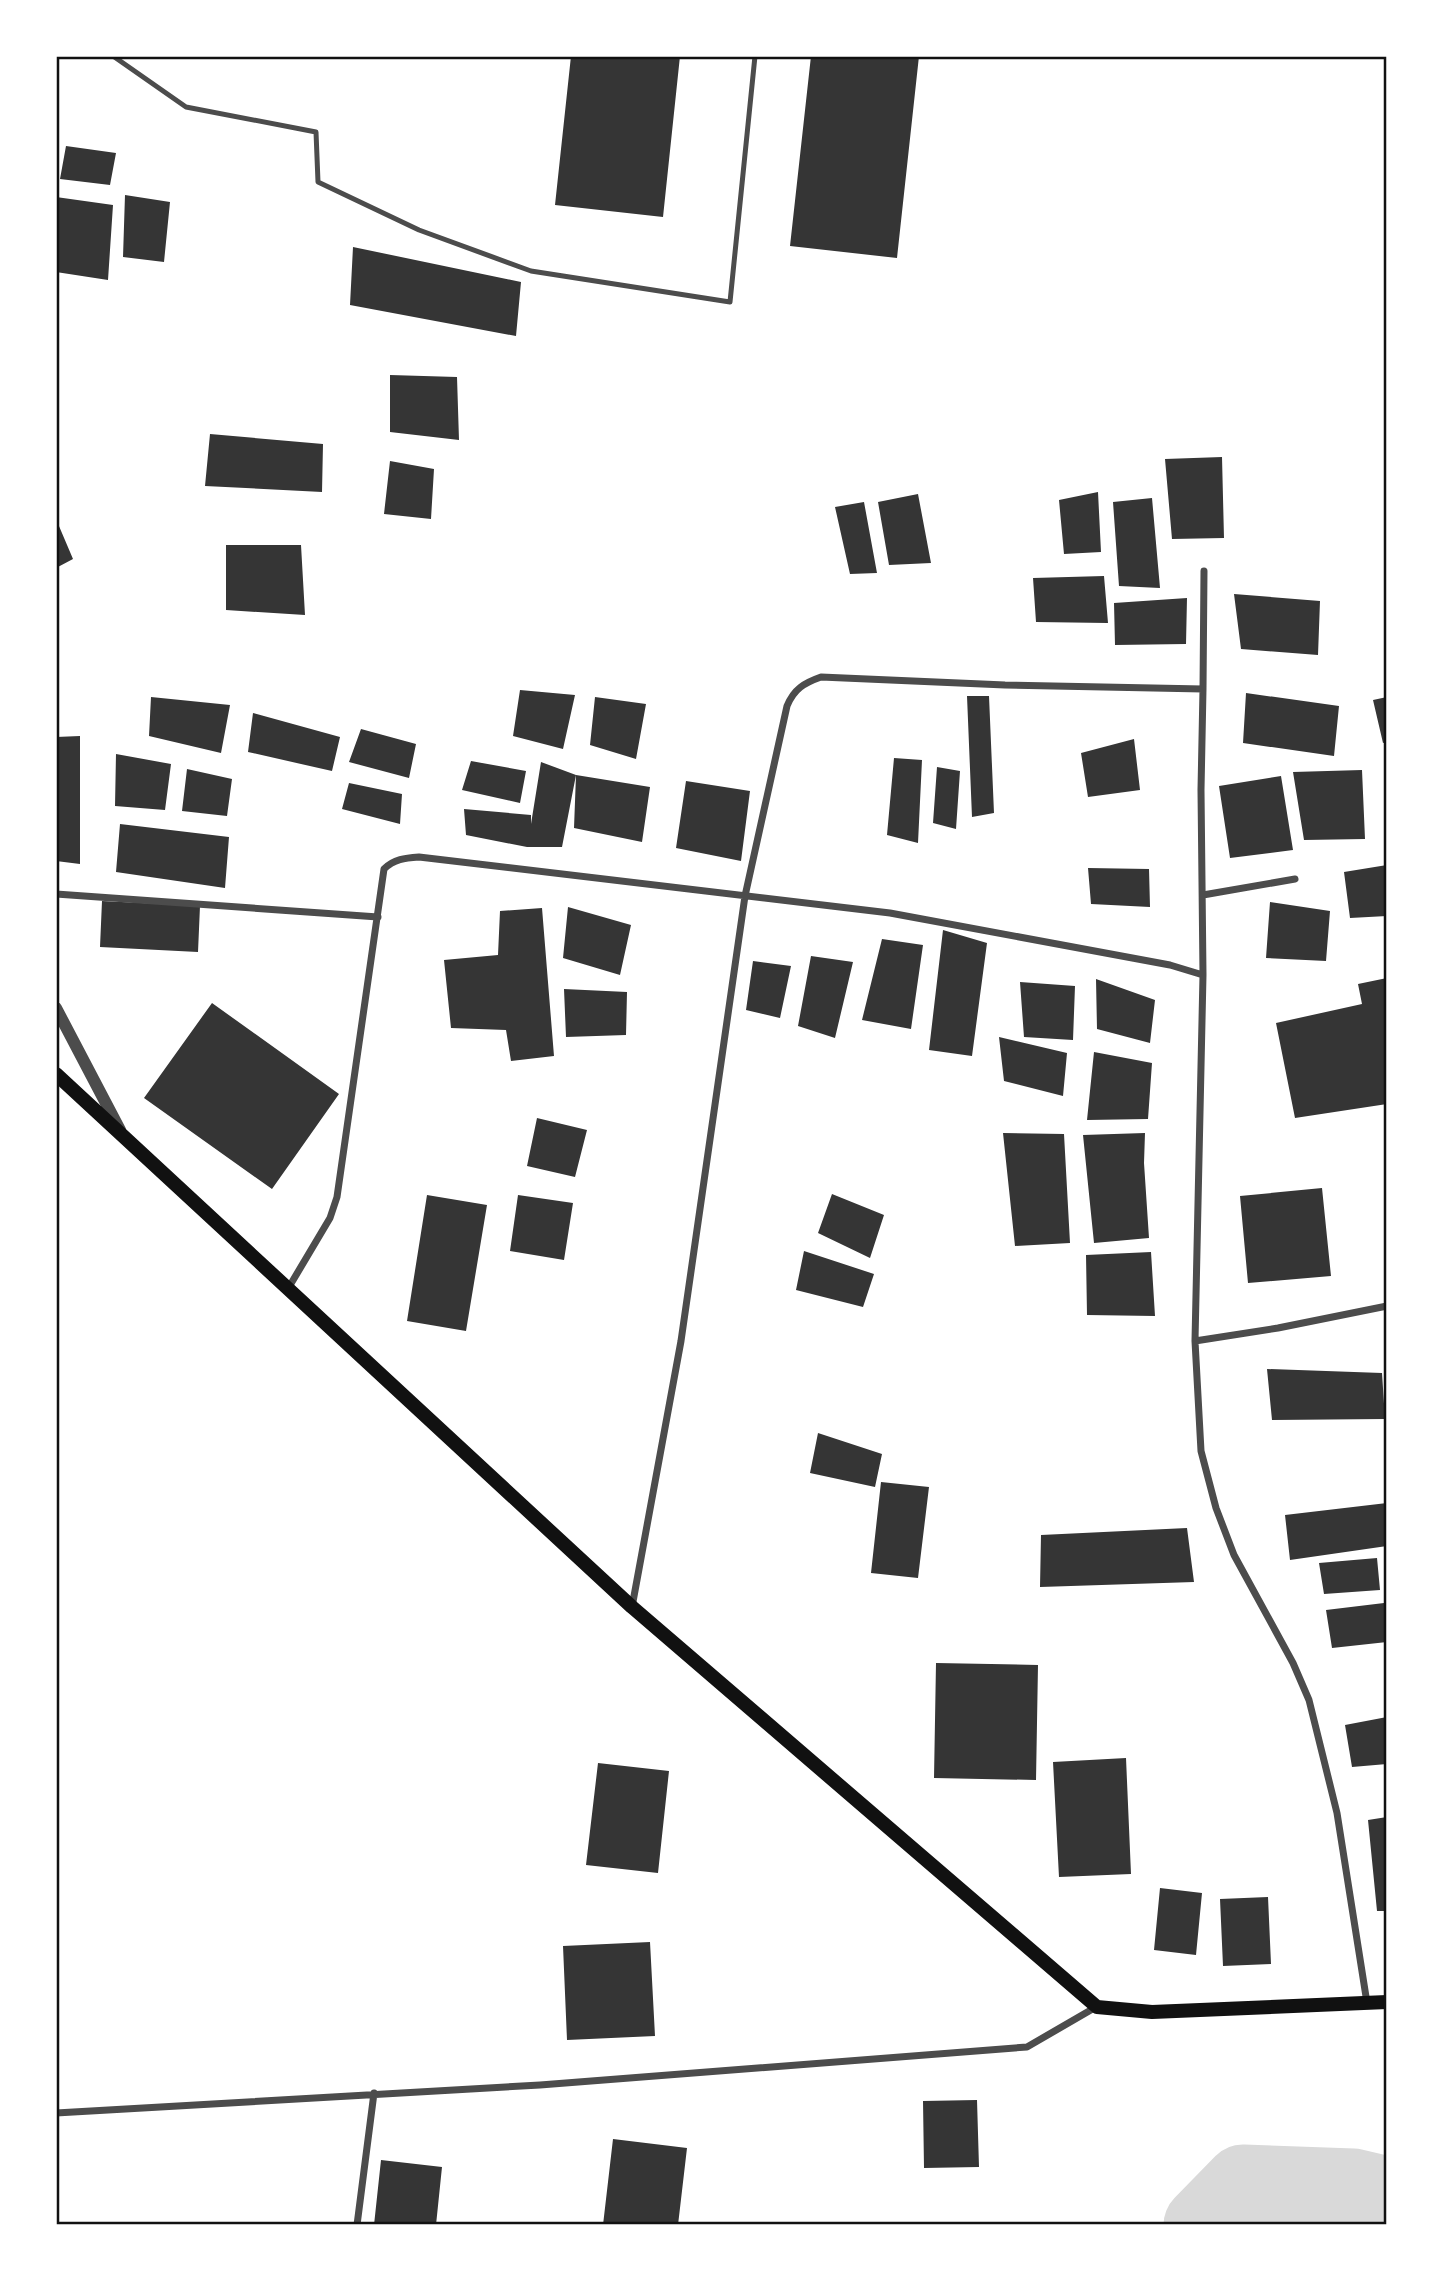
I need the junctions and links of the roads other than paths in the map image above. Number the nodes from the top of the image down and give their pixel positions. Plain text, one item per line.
1 (113, 56) edge
2 (755, 56) edge
3 (1204, 571) dead end
4 (1203, 690) junction
5 (1295, 879) dead end
6 (56, 894) edge
7 (1203, 895) junction
8 (745, 896) junction
9 (377, 917) junction
10 (1203, 975) junction
11 (56, 1008) edge
12 (56, 1074) edge
13 (123, 1136) junction
14 (289, 1287) junction
15 (1387, 1306) edge
16 (1195, 1341) junction
17 (632, 1607) junction
18 (1387, 2002) edge
19 (1367, 2003) junction
20 (1097, 2007) junction
21 (374, 2093) junction
22 (56, 2113) edge
23 (358, 2225) edge

1 - 2 lane
3 - 4 street
4 - 7 street
4 - 8 street
5 - 7 street
6 - 9 street
7 - 10 street
8 - 9 street
8 - 10 street
8 - 17 street
9 - 14 street
10 - 16 street
11 - 13 street
12 - 13 main road
13 - 14 main road
14 - 17 main road
15 - 16 street
16 - 19 street
17 - 20 main road
18 - 19 main road
19 - 20 main road
20 - 21 street
21 - 22 street
21 - 23 street

